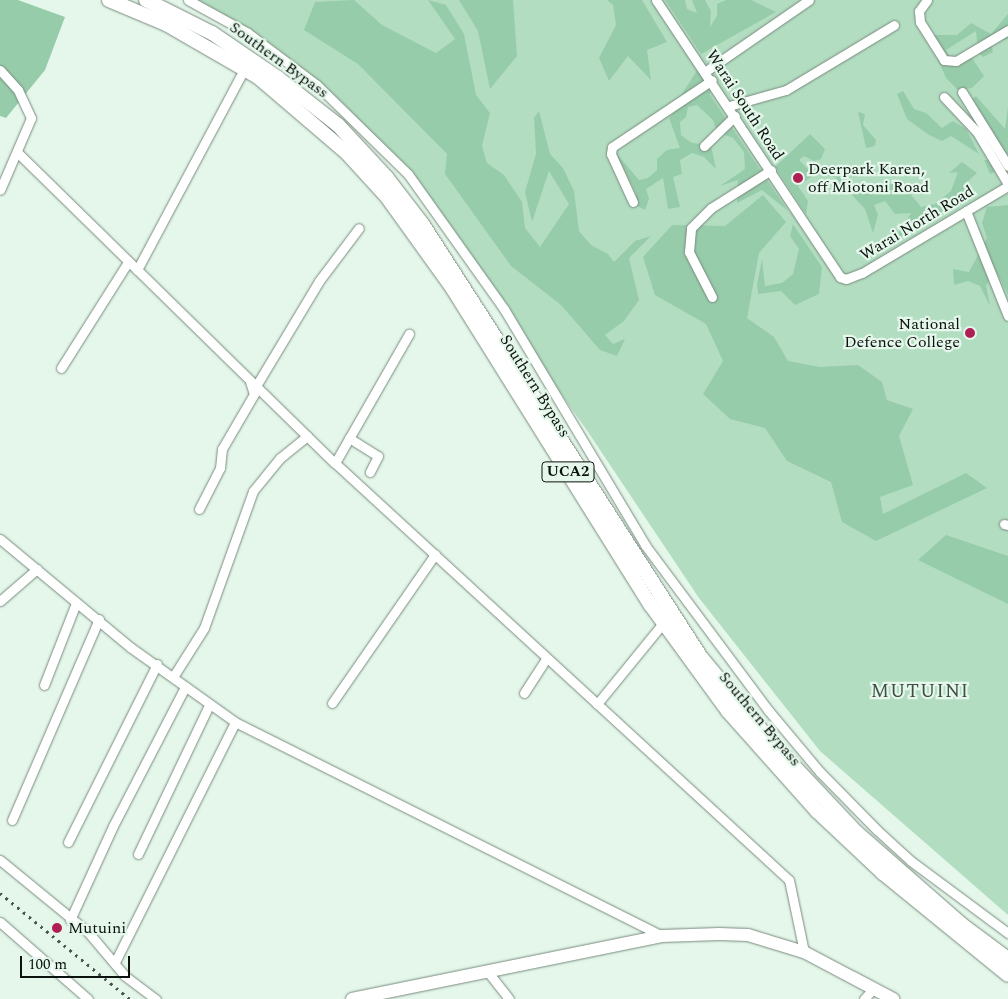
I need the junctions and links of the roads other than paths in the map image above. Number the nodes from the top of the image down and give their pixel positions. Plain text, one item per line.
1 (109, 0) edge
2 (146, 0) edge
3 (188, 0) edge
4 (656, 0) edge
5 (809, 0) edge
6 (927, 0) edge
7 (894, 25) dead end
8 (1008, 30) edge
9 (245, 68) junction
10 (0, 70) edge
11 (706, 71) junction
12 (712, 80) junction
13 (962, 92) dead end
14 (944, 97) dead end
15 (729, 106) junction
16 (735, 116) junction
17 (704, 146) dead end
18 (18, 153) junction
19 (1008, 166) edge
20 (771, 170) junction
21 (1008, 185) edge
22 (0, 190) edge
23 (633, 202) dead end
24 (966, 211) junction
25 (359, 228) dead end
26 (128, 262) junction
27 (137, 270) junction
28 (840, 277) joint
29 (712, 297) dead end
30 (1008, 316) edge
31 (409, 334) dead end
32 (61, 368) dead end
33 (252, 382) junction
34 (307, 436) junction
35 (349, 438) junction
36 (334, 463) junction
37 (370, 472) dead end
38 (199, 509) dead end
39 (0, 539) edge
40 (435, 554) junction
41 (37, 569) junction
42 (0, 601) edge
43 (76, 603) junction
44 (99, 619) junction
45 (663, 623) junction
46 (546, 659) junction
47 (157, 664) junction
48 (173, 677) junction
49 (44, 684) dead end
50 (185, 687) junction
51 (524, 693) dead end
52 (332, 703) dead end
53 (598, 704) junction
54 (208, 705) junction
55 (235, 722) junction
56 (12, 820) dead end
57 (68, 842) dead end
58 (138, 854) dead end
59 (0, 860) edge
60 (70, 920) junction
61 (0, 922) edge
62 (1008, 933) edge
63 (662, 936) junction
64 (804, 952) junction
65 (1008, 959) edge
66 (114, 962) junction
67 (488, 972) junction
68 (1008, 975) edge
69 (873, 989) junction
70 (88, 999) edge
71 (156, 999) edge
72 (352, 999) edge
73 (509, 999) edge
74 (864, 999) edge
75 (893, 999) edge

1 - 9 highway, Southern Bypass / UCA2
2 - 65 highway, Southern Bypass / UCA2
3 - 62 street
4 - 11 street, Warai South Road
5 - 11 street
6 - 8 street
7 - 15 street
9 - 27 street
9 - 45 highway, Southern Bypass / UCA2
10 - 18 street
11 - 12 street, Warai South Road
12 - 15 street, Warai South Road
12 - 23 street
13 - 19 street
14 - 21 street
15 - 16 street, Warai South Road
16 - 17 street
16 - 20 street, Warai South Road
18 - 22 street
18 - 26 street
20 - 28 street, Warai South Road
20 - 29 street
21 - 24 street, Warai North Road
24 - 28 street, Warai North Road
24 - 30 street
25 - 33 street
26 - 27 street
26 - 32 street
27 - 33 street
31 - 35 street
33 - 34 street
33 - 38 street
34 - 36 street
34 - 48 street
35 - 36 street
35 - 37 street
36 - 40 street
39 - 41 street
40 - 46 street
40 - 52 street
41 - 42 street
41 - 43 street
43 - 44 street
43 - 49 street
44 - 47 street
44 - 56 street
45 - 53 street
45 - 68 highway, Southern Bypass / UCA2
46 - 51 street
46 - 53 street
47 - 48 street
47 - 57 street
48 - 50 street
50 - 54 street
50 - 60 street
53 - 64 street
54 - 55 street
54 - 58 street
55 - 63 street
55 - 66 street
59 - 60 street
60 - 66 street
61 - 70 street
63 - 64 main road
63 - 67 main road
64 - 69 main road
66 - 71 street
67 - 72 main road
67 - 73 street
69 - 74 street
69 - 75 main road

